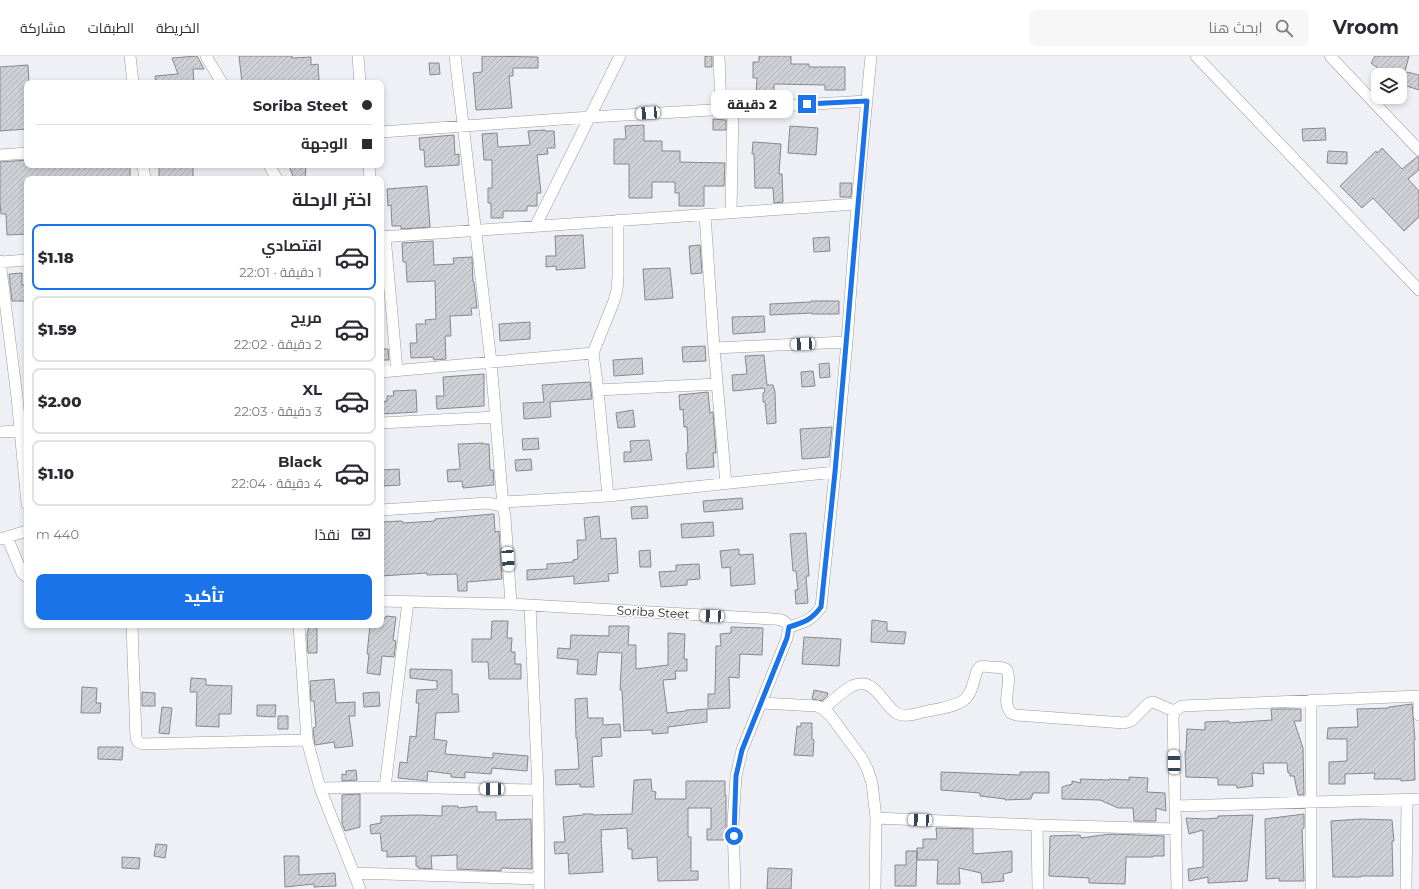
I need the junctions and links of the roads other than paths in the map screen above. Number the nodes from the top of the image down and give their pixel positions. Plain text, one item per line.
1 (130, 56) edge
2 (206, 56) edge
3 (358, 56) edge
4 (456, 56) edge
5 (620, 56) edge
6 (719, 56) edge
7 (871, 56) edge
8 (1196, 56) edge
9 (1330, 56) edge
10 (133, 80) edge
11 (220, 80) edge
12 (360, 80) edge
13 (867, 101) junction
14 (733, 108) junction
15 (721, 109) junction
16 (590, 117) junction
17 (463, 125) junction
18 (384, 132) edge
19 (1419, 150) edge
20 (24, 153) edge
21 (0, 155) edge
22 (857, 204) junction
23 (731, 212) junction
24 (705, 215) junction
25 (618, 220) junction
26 (536, 225) junction
27 (475, 229) junction
28 (384, 236) edge
29 (384, 246) edge
30 (24, 260) edge
31 (0, 262) edge
32 (1419, 290) edge
33 (847, 342) junction
34 (714, 348) junction
35 (593, 354) junction
36 (491, 362) junction
37 (397, 370) junction
38 (384, 372) edge
39 (717, 384) junction
40 (598, 390) junction
41 (22, 396) edge
42 (496, 416) junction
43 (384, 423) edge
44 (20, 431) junction
45 (0, 432) edge
46 (835, 472) junction
47 (24, 473) edge
48 (726, 484) junction
49 (608, 496) junction
50 (503, 504) junction
51 (384, 510) edge
52 (24, 532) edge
53 (4, 538) edge
54 (24, 575) edge
55 (384, 601) edge
56 (408, 602) junction
57 (511, 604) junction
58 (530, 606) junction
59 (789, 627) junction
60 (132, 628) edge
61 (298, 628) edge
62 (1419, 696) edge
63 (1311, 700) junction
64 (761, 703) junction
65 (823, 709) junction
66 (1174, 711) junction
67 (1419, 715) edge
68 (307, 740) junction
69 (385, 786) junction
70 (320, 788) junction
71 (538, 790) junction
72 (1419, 799) edge
73 (1407, 800) junction
74 (1311, 803) junction
75 (1175, 806) junction
76 (876, 818) junction
77 (1037, 825) junction
78 (1175, 829) junction
79 (354, 874) junction
80 (539, 884) edge
81 (360, 889) edge
82 (735, 889) edge
83 (875, 889) edge
84 (1038, 889) edge
85 (1177, 889) edge
86 (1311, 889) edge
87 (1406, 889) edge

1 - 10 street
2 - 11 street
3 - 12 street
4 - 17 street
5 - 16 street
6 - 15 street
7 - 13 street
8 - 32 street
9 - 19 street
13 - 14 street
13 - 22 street
14 - 15 street
14 - 23 street
15 - 16 street
16 - 17 street
16 - 26 street
17 - 18 street
17 - 27 street
20 - 21 street
22 - 23 street
22 - 33 street
23 - 24 street
24 - 25 street
24 - 34 street
25 - 26 street
25 - 35 street
26 - 27 street
27 - 28 street
27 - 36 street
29 - 37 street
30 - 31 street
31 - 41 street
33 - 34 street
33 - 46 street
34 - 39 street
35 - 36 street
35 - 40 street
36 - 37 street
36 - 42 street
37 - 38 street
39 - 40 street
39 - 48 street
40 - 49 street
41 - 44 street
42 - 43 street
42 - 50 street
44 - 45 street
44 - 47 street
46 - 48 street
46 - 59 street
48 - 49 street
49 - 50 street
50 - 51 street
50 - 57 street
52 - 53 street
53 - 54 street
55 - 56 street, Soriba Steet
56 - 57 street, Soriba Steet
56 - 69 street
57 - 58 street, Soriba Steet
58 - 59 street, Soriba Steet
58 - 71 street
59 - 64 street
60 - 68 street
61 - 68 street
62 - 63 street
62 - 67 street
63 - 66 street
63 - 74 street
64 - 65 street
64 - 82 street
65 - 66 street
65 - 76 street
66 - 75 street
68 - 70 street
69 - 70 street
69 - 71 street
70 - 79 street
71 - 80 street
72 - 73 street
73 - 74 street
73 - 87 street
74 - 75 street
74 - 86 street
75 - 78 street
76 - 77 street
76 - 83 street
77 - 78 street
77 - 84 street
78 - 85 street
79 - 80 street
79 - 81 street

